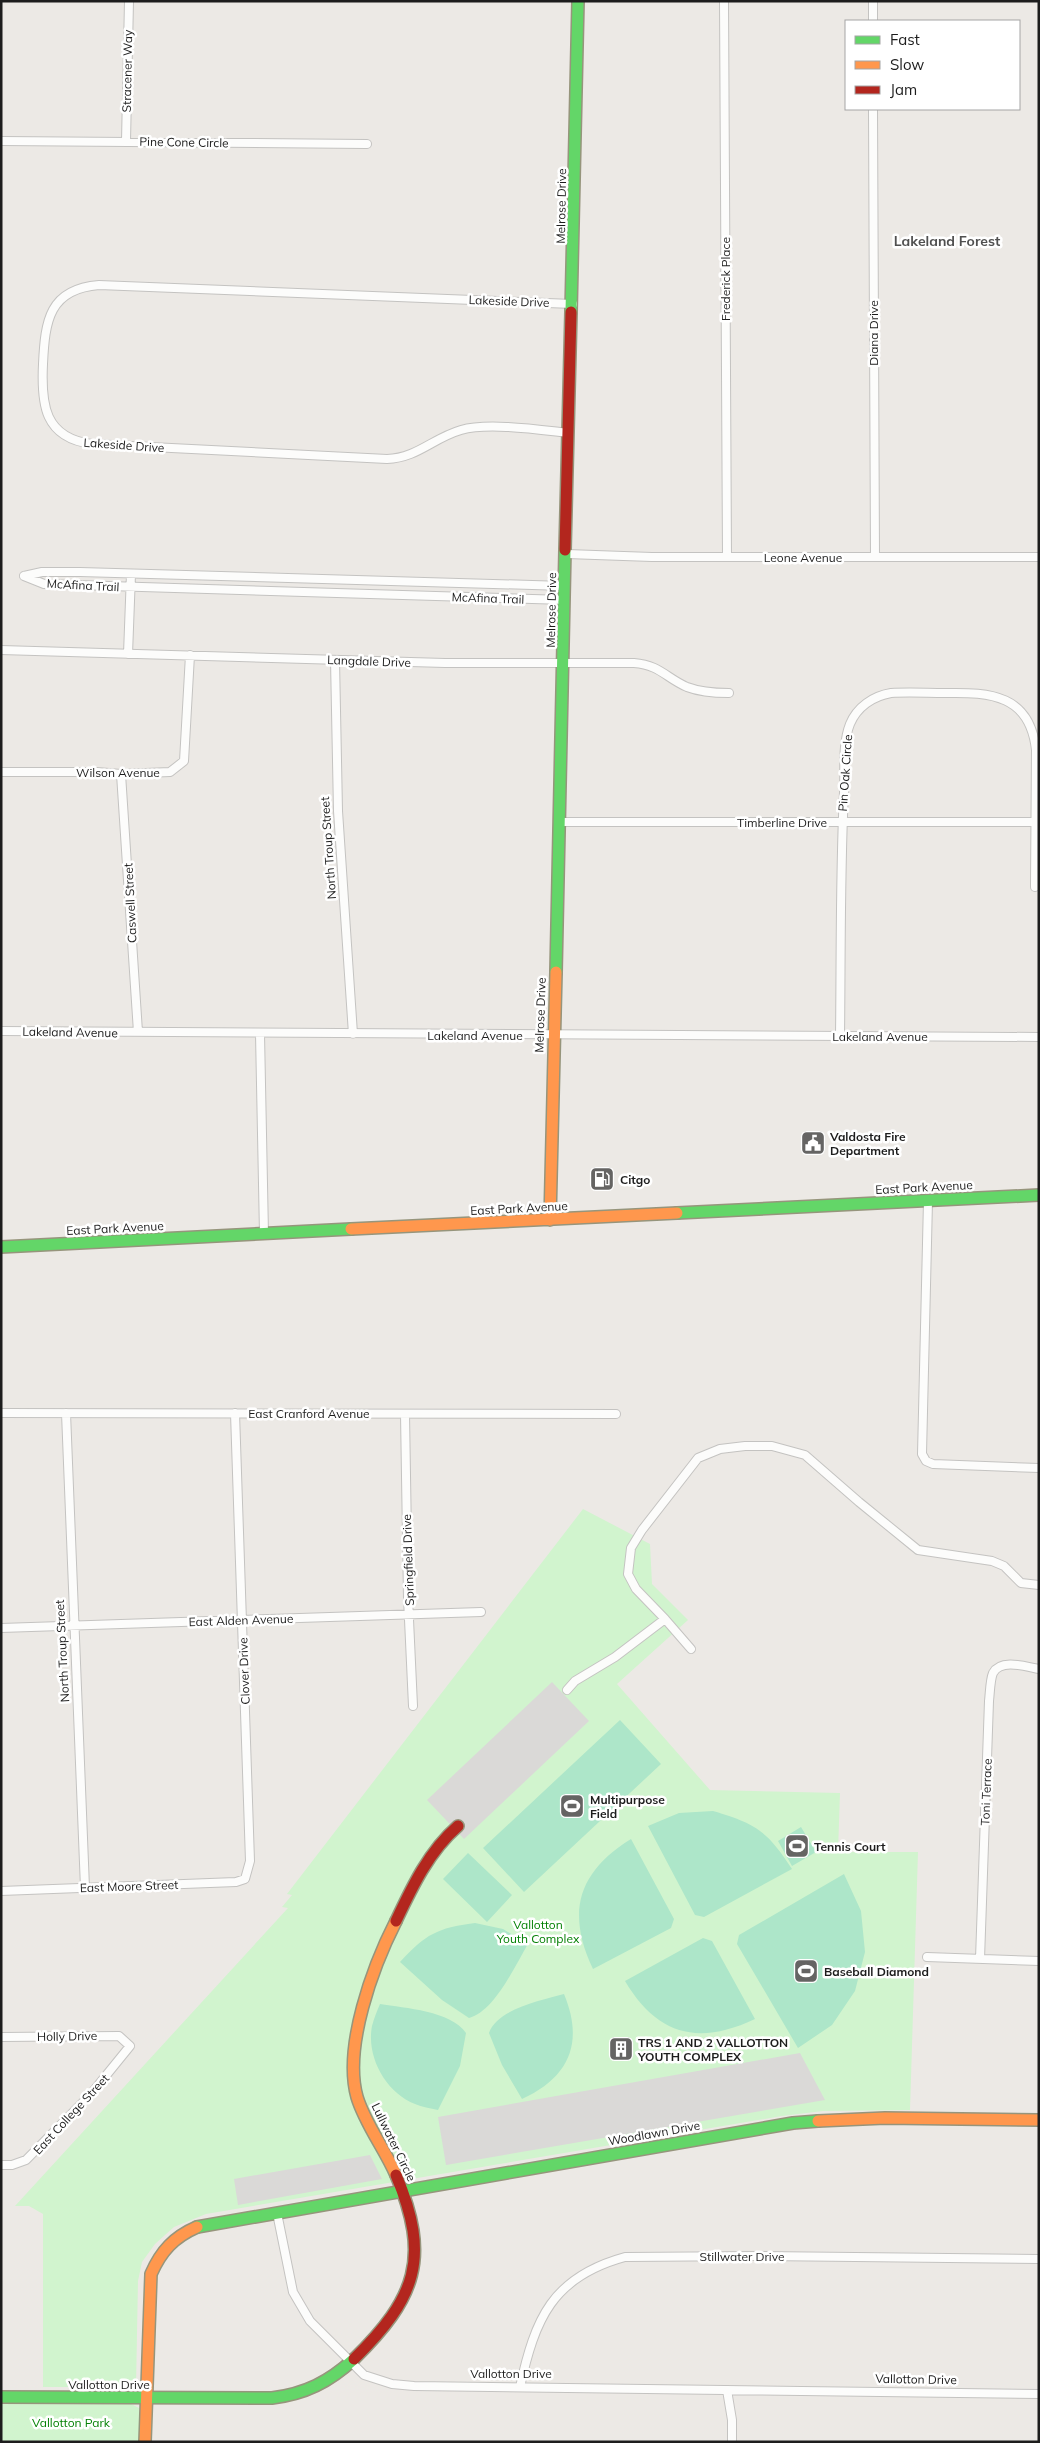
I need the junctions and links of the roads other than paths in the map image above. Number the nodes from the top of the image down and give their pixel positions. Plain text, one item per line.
1 (129, 1) edge
2 (578, 1) edge
3 (724, 1) edge
4 (873, 1) edge
5 (873, 20) edge
6 (873, 110) edge
7 (1, 141) edge
8 (126, 141) junction
9 (367, 144) dead end
10 (573, 304) junction
11 (569, 433) junction
12 (567, 554) junction
13 (727, 557) junction
14 (875, 557) junction
15 (1039, 557) edge
16 (80, 572) junction
17 (131, 574) junction
18 (173, 575) junction
19 (280, 578) junction
20 (335, 580) junction
21 (390, 581) junction
22 (444, 583) junction
23 (498, 585) junction
24 (80, 586) junction
25 (565, 586) junction
26 (131, 587) junction
27 (173, 588) junction
28 (280, 592) junction
29 (334, 593) junction
30 (389, 595) junction
31 (443, 596) junction
32 (498, 598) junction
33 (565, 600) junction
34 (1, 650) edge
35 (128, 654) junction
36 (190, 655) junction
37 (335, 660) junction
38 (564, 662) junction
39 (729, 693) dead end
40 (1, 772) edge
41 (121, 774) junction
42 (559, 822) junction
43 (842, 822) junction
44 (1035, 822) junction
45 (1035, 887) dead end
46 (1, 1031) edge
47 (138, 1032) junction
48 (260, 1034) junction
49 (352, 1034) junction
50 (554, 1035) junction
51 (840, 1036) junction
52 (1039, 1037) edge
53 (1039, 1196) edge
54 (928, 1201) junction
55 (550, 1220) junction
56 (264, 1234) junction
57 (1, 1247) edge
58 (1, 1413) edge
59 (66, 1413) junction
60 (235, 1413) junction
61 (405, 1414) junction
62 (616, 1414) dead end
63 (1039, 1468) edge
64 (1039, 1586) edge
65 (481, 1612) dead end
66 (410, 1614) junction
67 (665, 1619) junction
68 (242, 1620) junction
69 (74, 1625) junction
70 (1, 1628) edge
71 (691, 1649) dead end
72 (1039, 1669) edge
73 (567, 1690) dead end
74 (412, 1706) dead end
75 (458, 1826) dead end
76 (250, 1868) joint
77 (85, 1888) junction
78 (1, 1891) edge
79 (927, 1957) dead end
80 (980, 1959) junction
81 (1039, 1961) edge
82 (1, 2037) edge
83 (130, 2046) joint
84 (1039, 2120) edge
85 (1, 2166) edge
86 (403, 2190) junction
87 (277, 2213) junction
88 (1039, 2259) edge
89 (351, 2362) junction
90 (520, 2387) junction
91 (727, 2390) junction
92 (1039, 2394) edge
93 (1, 2397) edge
94 (147, 2398) junction
95 (145, 2442) edge
96 (732, 2442) edge

1 - 8 street, Stracener Way
2 - 10 street, Melrose Drive
3 - 13 street, Frederick Place
4 - 5 street
6 - 14 street, Diana Drive
7 - 8 street, Pine Cone Circle
8 - 9 street, Pine Cone Circle
10 - 11 street, Melrose Drive
10 - 11 street, Lakeside Drive
11 - 12 street, Melrose Drive
12 - 13 street, Leone Avenue
12 - 25 street, Melrose Drive
13 - 14 street, Leone Avenue
14 - 15 street, Leone Avenue
16 - 17 street, McAfina Trail
16 - 24 street
16 - 24 street, McAfina Trail
17 - 18 street, McAfina Trail
17 - 26 street
18 - 19 street, McAfina Trail
18 - 27 street
19 - 20 street, McAfina Trail
19 - 28 street
20 - 21 street, McAfina Trail
20 - 29 street
21 - 22 street, McAfina Trail
21 - 30 street
22 - 23 street, McAfina Trail
22 - 31 street
23 - 25 street, McAfina Trail
23 - 32 street
24 - 26 street, McAfina Trail
25 - 33 street, Melrose Drive
26 - 27 street, McAfina Trail
26 - 35 street
27 - 28 street, McAfina Trail
28 - 29 street, McAfina Trail
29 - 30 street, McAfina Trail
30 - 31 street, McAfina Trail
31 - 32 street, McAfina Trail
32 - 33 street, McAfina Trail
33 - 38 street, Melrose Drive
34 - 35 street, Langdale Drive
35 - 36 street, Langdale Drive
36 - 37 street, Langdale Drive
36 - 41 street, Wilson Avenue
37 - 38 street, Langdale Drive
37 - 49 street, North Troup Street
38 - 39 street, Langdale Drive
38 - 42 street, Melrose Drive
40 - 41 street, Wilson Avenue
41 - 47 street, Caswell Street
42 - 43 street, Timberline Drive
42 - 50 street, Melrose Drive
43 - 44 street, Timberline Drive
43 - 44 street, Pin Oak Circle
43 - 51 street, Pin Oak Circle
44 - 45 street, Pin Oak Circle
46 - 47 street, Lakeland Avenue
47 - 48 street, Lakeland Avenue
48 - 49 street, Lakeland Avenue
48 - 56 street
49 - 50 street, Lakeland Avenue
50 - 51 street, Lakeland Avenue
50 - 55 street, Melrose Drive
51 - 52 street, Lakeland Avenue
53 - 54 street, East Park Avenue
54 - 55 street, East Park Avenue
54 - 63 street
55 - 56 street, East Park Avenue
56 - 57 street, East Park Avenue
58 - 59 street, East Cranford Avenue
59 - 60 street, East Cranford Avenue
59 - 69 street, North Troup Street
60 - 61 street, East Cranford Avenue
60 - 68 street, Clover Drive
61 - 62 street, East Cranford Avenue
61 - 66 street, Springfield Drive
64 - 67 street
65 - 66 street, East Alden Avenue
66 - 68 street, East Alden Avenue
66 - 74 street, Springfield Drive
67 - 71 street
67 - 73 street
68 - 69 street, East Alden Avenue
68 - 76 street, Clover Drive
69 - 70 street, East Alden Avenue
69 - 77 street, North Troup Street
72 - 80 street, Toni Terrace
75 - 86 street, Lullwater Circle
76 - 77 street, East Moore Street
77 - 78 street, East Moore Street
79 - 80 street
80 - 81 street
82 - 83 street, Holly Drive
83 - 85 street, East College Street
84 - 86 street, Woodlawn Drive
86 - 87 street, Woodlawn Drive
86 - 89 street, Lullwater Circle
87 - 89 street
87 - 94 street
88 - 90 street, Stillwater Drive
89 - 90 street, Vallotton Drive
89 - 94 street, Vallotton Drive
90 - 91 street, Vallotton Drive
91 - 92 street, Vallotton Drive
91 - 96 street
93 - 94 street, Vallotton Drive
94 - 95 street

